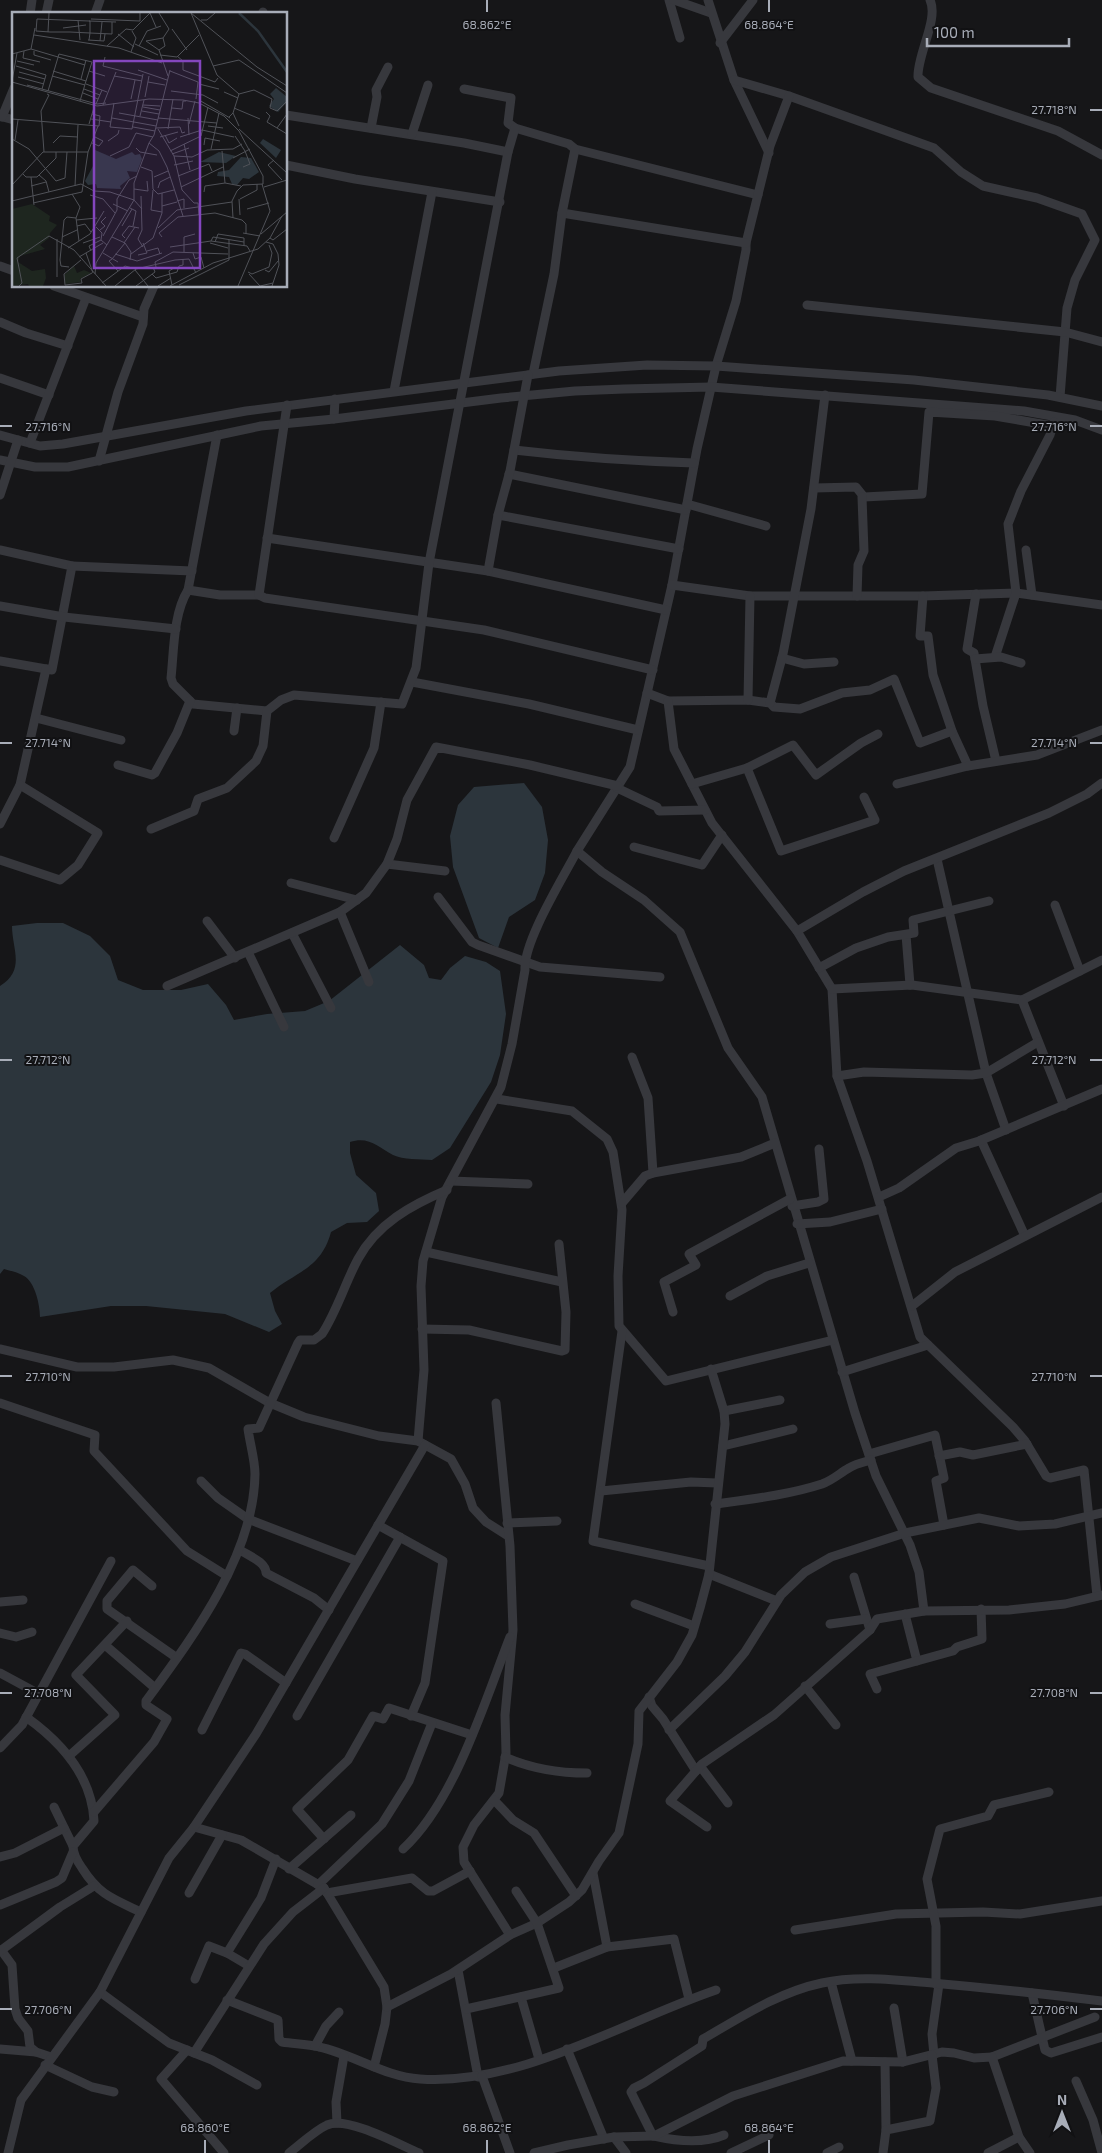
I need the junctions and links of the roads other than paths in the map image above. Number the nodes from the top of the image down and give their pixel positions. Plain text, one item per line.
1 (100, 0) edge
2 (669, 0) edge
3 (674, 0) edge
4 (708, 0) edge
5 (753, 0) edge
6 (930, 0) edge
7 (96, 12) edge
8 (711, 13) junction
9 (680, 38) dead end
10 (720, 43) junction
11 (388, 67) dead end
12 (734, 80) junction
13 (428, 85) dead end
14 (464, 89) dead end
15 (12, 92) edge
16 (789, 96) junction
17 (288, 115) edge
18 (1, 116) edge
19 (371, 128) junction
20 (515, 128) junction
21 (412, 134) junction
22 (575, 148) junction
23 (508, 152) junction
24 (769, 153) junction
25 (1102, 155) edge
26 (288, 165) edge
27 (432, 192) junction
28 (758, 195) junction
29 (500, 202) junction
30 (562, 212) junction
31 (1098, 241) edge
32 (746, 243) junction
33 (0, 266) edge
34 (12, 270) edge
35 (59, 288) edge
36 (153, 288) edge
37 (86, 298) junction
38 (807, 305) dead end
39 (143, 317) junction
40 (0, 322) edge
41 (1066, 332) junction
42 (1102, 342) edge
43 (68, 346) junction
44 (716, 366) junction
45 (530, 374) junction
46 (0, 378) edge
47 (465, 382) junction
48 (711, 388) junction
49 (394, 391) junction
50 (49, 395) junction
51 (825, 395) junction
52 (523, 396) junction
53 (1060, 397) junction
54 (335, 399) junction
55 (460, 403) junction
56 (287, 405) junction
57 (1102, 406) edge
58 (334, 420) junction
59 (1054, 421) junction
60 (284, 424) junction
61 (1102, 430) edge
62 (0, 435) edge
63 (217, 435) junction
64 (106, 436) junction
65 (18, 440) junction
66 (30, 443) junction
67 (514, 450) junction
68 (0, 460) edge
69 (99, 461) junction
70 (10, 462) junction
71 (694, 463) junction
72 (510, 474) junction
73 (814, 488) junction
74 (0, 495) edge
75 (862, 496) junction
76 (686, 507) junction
77 (498, 515) junction
78 (766, 526) dead end
79 (267, 538) junction
80 (679, 549) junction
81 (0, 550) edge
82 (1026, 550) dead end
83 (429, 563) junction
84 (72, 566) junction
85 (192, 571) junction
86 (488, 571) junction
87 (672, 585) junction
88 (188, 590) junction
89 (1016, 593) junction
90 (976, 594) junction
91 (259, 595) junction
92 (1032, 595) junction
93 (750, 596) junction
94 (793, 596) junction
95 (857, 596) junction
96 (923, 596) junction
97 (1102, 605) edge
98 (0, 606) edge
99 (666, 610) junction
100 (64, 617) junction
101 (420, 622) junction
102 (176, 629) junction
103 (995, 657) junction
104 (782, 658) junction
105 (975, 658) junction
106 (0, 661) edge
107 (834, 662) dead end
108 (1021, 663) dead end
109 (46, 669) junction
110 (652, 670) junction
111 (412, 682) junction
112 (647, 693) junction
113 (748, 700) junction
114 (190, 701) junction
115 (668, 701) junction
116 (381, 702) junction
117 (770, 703) junction
118 (237, 708) junction
119 (267, 711) junction
120 (36, 718) junction
121 (638, 730) junction
122 (1102, 730) edge
123 (234, 731) dead end
124 (952, 731) junction
125 (878, 734) dead end
126 (122, 740) dead end
127 (996, 761) junction
128 (118, 765) dead end
129 (968, 766) junction
130 (747, 768) junction
131 (1102, 783) edge
132 (692, 784) junction
133 (897, 784) dead end
134 (20, 785) junction
135 (617, 787) junction
136 (864, 797) dead end
137 (705, 810) junction
138 (0, 824) edge
139 (151, 829) dead end
140 (722, 835) junction
141 (334, 838) dead end
142 (634, 847) dead end
143 (577, 851) junction
144 (937, 859) junction
145 (0, 860) edge
146 (387, 864) junction
147 (445, 871) dead end
148 (291, 883) dead end
149 (438, 897) dead end
150 (357, 900) junction
151 (989, 901) dead end
152 (1055, 905) dead end
153 (951, 911) junction
154 (340, 912) junction
155 (206, 921) dead end
156 (797, 932) junction
157 (292, 933) junction
158 (906, 935) junction
159 (248, 952) junction
160 (235, 958) junction
161 (1102, 960) edge
162 (524, 961) junction
163 (820, 968) junction
164 (1080, 971) junction
165 (660, 977) dead end
166 (369, 982) dead end
167 (910, 985) junction
168 (167, 986) dead end
169 (832, 989) junction
170 (969, 992) junction
171 (1022, 1000) junction
172 (331, 1008) dead end
173 (284, 1027) dead end
174 (1038, 1042) junction
175 (632, 1057) dead end
176 (986, 1073) junction
177 (837, 1076) junction
178 (1102, 1089) edge
179 (497, 1099) junction
180 (1064, 1106) junction
181 (1006, 1130) junction
182 (981, 1140) junction
183 (774, 1143) junction
184 (819, 1149) dead end
185 (653, 1173) junction
186 (528, 1184) dead end
187 (449, 1185) junction
188 (1102, 1197) edge
189 (878, 1198) junction
190 (791, 1202) junction
191 (622, 1203) junction
192 (882, 1209) junction
193 (797, 1224) junction
194 (1025, 1236) junction
195 (558, 1244) dead end
196 (426, 1252) junction
197 (809, 1262) junction
198 (562, 1282) junction
199 (730, 1296) dead end
200 (912, 1306) junction
201 (672, 1312) dead end
202 (422, 1329) junction
203 (622, 1331) junction
204 (833, 1340) junction
205 (928, 1345) junction
206 (0, 1349) edge
207 (711, 1369) junction
208 (842, 1372) junction
209 (780, 1400) dead end
210 (0, 1403) edge
211 (270, 1403) junction
212 (496, 1403) dead end
213 (724, 1411) junction
214 (793, 1429) dead end
215 (421, 1443) junction
216 (1027, 1444) junction
217 (723, 1446) junction
218 (939, 1456) junction
219 (870, 1457) junction
220 (201, 1481) dead end
221 (718, 1483) junction
222 (601, 1491) junction
223 (716, 1504) junction
224 (1102, 1513) edge
225 (1088, 1515) junction
226 (248, 1518) junction
227 (557, 1521) dead end
228 (507, 1524) junction
229 (378, 1525) junction
230 (944, 1525) junction
231 (905, 1533) junction
232 (508, 1536) junction
233 (400, 1537) junction
234 (240, 1550) junction
235 (111, 1561) dead end
236 (357, 1561) junction
237 (709, 1570) junction
238 (227, 1576) junction
239 (854, 1577) dead end
240 (152, 1586) dead end
241 (1100, 1595) edge
242 (23, 1600) dead end
243 (778, 1601) junction
244 (0, 1602) edge
245 (636, 1604) dead end
246 (981, 1609) junction
247 (329, 1610) junction
248 (924, 1611) junction
249 (905, 1614) junction
250 (866, 1619) junction
251 (127, 1621) junction
252 (830, 1624) dead end
253 (694, 1626) junction
254 (513, 1630) junction
255 (870, 1630) junction
256 (32, 1632) dead end
257 (0, 1633) edge
258 (105, 1644) junction
259 (177, 1658) junction
260 (916, 1661) junction
261 (0, 1673) edge
262 (286, 1683) junction
263 (805, 1686) junction
264 (155, 1688) junction
265 (876, 1689) dead end
266 (39, 1694) junction
267 (649, 1697) junction
268 (297, 1716) dead end
269 (411, 1716) junction
270 (26, 1717) junction
271 (432, 1723) junction
272 (836, 1725) dead end
273 (202, 1730) dead end
274 (669, 1730) junction
275 (472, 1735) junction
276 (0, 1748) edge
277 (69, 1756) junction
278 (505, 1757) junction
279 (698, 1768) junction
280 (587, 1773) dead end
281 (1049, 1792) dead end
282 (494, 1800) junction
283 (728, 1803) dead end
284 (54, 1807) dead end
285 (94, 1812) junction
286 (351, 1815) dead end
287 (194, 1827) junction
288 (707, 1827) dead end
289 (64, 1828) junction
290 (222, 1835) junction
291 (324, 1838) junction
292 (73, 1849) junction
293 (403, 1849) dead end
294 (0, 1857) edge
295 (276, 1859) junction
296 (289, 1869) junction
297 (470, 1871) junction
298 (593, 1873) junction
299 (94, 1886) junction
300 (323, 1889) junction
301 (516, 1891) dead end
302 (189, 1894) dead end
303 (576, 1896) junction
304 (1102, 1902) edge
305 (0, 1904) edge
306 (141, 1912) junction
307 (934, 1912) junction
308 (537, 1923) junction
309 (795, 1930) dead end
310 (510, 1935) junction
311 (607, 1947) junction
312 (0, 1951) edge
313 (227, 1953) junction
314 (249, 1966) junction
315 (554, 1968) junction
316 (458, 1970) junction
317 (195, 1979) dead end
318 (831, 1982) junction
319 (937, 1984) junction
320 (716, 1990) dead end
321 (100, 1992) junction
322 (1032, 1993) junction
323 (521, 1997) junction
324 (689, 1999) junction
325 (227, 2000) junction
326 (1102, 2001) edge
327 (387, 2007) junction
328 (894, 2008) dead end
329 (466, 2009) junction
330 (339, 2012) dead end
331 (1095, 2017) dead end
332 (1102, 2036) edge
333 (1040, 2038) junction
334 (315, 2046) junction
335 (0, 2049) edge
336 (566, 2049) junction
337 (191, 2051) junction
338 (36, 2052) junction
339 (933, 2055) junction
340 (344, 2056) junction
341 (51, 2057) junction
342 (992, 2057) junction
343 (539, 2059) junction
344 (852, 2061) junction
345 (885, 2062) junction
346 (903, 2062) junction
347 (45, 2065) junction
348 (374, 2067) junction
349 (480, 2077) junction
350 (1076, 2081) dead end
351 (257, 2085) dead end
352 (114, 2092) dead end
353 (337, 2123) junction
354 (886, 2130) junction
355 (724, 2135) dead end
356 (769, 2135) dead end
357 (654, 2136) junction
358 (614, 2137) junction
359 (1019, 2137) junction
360 (604, 2139) junction
361 (840, 2147) dead end
362 (8, 2153) edge
363 (224, 2153) edge
364 (289, 2153) edge
365 (419, 2153) edge
366 (510, 2153) edge
367 (534, 2153) edge
368 (626, 2153) edge
369 (731, 2153) edge
370 (828, 2153) edge
371 (883, 2153) edge
372 (988, 2153) edge
373 (1030, 2153) edge
374 (1102, 2153) edge

1 - 7 street
2 - 9 street
3 - 8 street
4 - 8 street
5 - 10 street
6 - 25 street
8 - 10 street
10 - 12 street
11 - 19 street
12 - 16 street
12 - 24 street
13 - 21 street
14 - 20 street
15 - 18 street
16 - 24 street
16 - 31 street
17 - 19 street
19 - 21 street
20 - 22 street
20 - 23 street
21 - 23 street
22 - 28 street
22 - 30 street
23 - 29 street
24 - 28 street
26 - 27 street
27 - 29 street
27 - 49 street
28 - 32 street
29 - 47 street
30 - 32 street
30 - 45 street
31 - 41 street
32 - 44 street
33 - 34 street
35 - 37 street
36 - 39 street
37 - 39 street
37 - 43 street
38 - 41 street
39 - 64 street
40 - 43 street
41 - 42 street
41 - 53 street
43 - 50 street
44 - 45 street
44 - 48 street
44 - 53 street
45 - 47 street
45 - 52 street
46 - 50 street
47 - 49 street
47 - 55 street
48 - 51 street
48 - 52 street
48 - 71 street
49 - 54 street
50 - 66 street
51 - 59 street
51 - 73 street
52 - 55 street
52 - 67 street
53 - 57 street
54 - 56 street
54 - 58 street
55 - 58 street
55 - 83 street
56 - 60 street
56 - 64 street
58 - 60 street
59 - 61 street
59 - 75 street
59 - 89 street
60 - 63 street
60 - 79 street
62 - 65 street
63 - 69 street
63 - 85 street
64 - 66 street
64 - 69 street
65 - 66 street
65 - 70 street
67 - 71 street
67 - 72 street
68 - 70 street
69 - 70 street
70 - 74 street
71 - 76 street
72 - 76 street
72 - 77 street
73 - 75 street
73 - 94 street
75 - 95 street
76 - 78 street
76 - 80 street
77 - 80 street
77 - 86 street
79 - 83 street
79 - 91 street
80 - 87 street
81 - 84 street
82 - 92 street
83 - 86 street
83 - 101 street
84 - 85 street
84 - 100 street
85 - 88 street
86 - 99 street
87 - 93 street
87 - 99 street
88 - 91 street
88 - 102 street
89 - 90 street
89 - 92 street
89 - 103 street
90 - 96 street
90 - 105 street
91 - 101 street
92 - 97 street
93 - 94 street
93 - 113 street
94 - 95 street
94 - 104 street
95 - 96 street
96 - 124 street
98 - 100 street
99 - 110 street
100 - 102 street
100 - 109 street
101 - 110 street
101 - 111 street
102 - 114 street
103 - 105 street
103 - 108 street
104 - 107 street
104 - 117 street
105 - 127 street
106 - 109 street
109 - 120 street
110 - 112 street
111 - 116 street
111 - 121 street
112 - 115 street
112 - 121 street
113 - 115 street
113 - 117 street
114 - 118 street
114 - 128 street
115 - 132 street
116 - 119 street
116 - 141 street
117 - 124 street
118 - 119 street
118 - 123 street
119 - 139 street
120 - 126 street
120 - 134 street
121 - 135 street
122 - 127 street
124 - 129 street
125 - 130 street
127 - 129 street
129 - 133 street
130 - 132 street
130 - 136 street
131 - 144 street
132 - 137 street
134 - 138 street
134 - 145 street
135 - 137 street
135 - 143 street
135 - 146 street
137 - 140 street
140 - 142 street
140 - 156 street
143 - 162 street
143 - 183 street
144 - 153 street
144 - 156 street
146 - 147 street
146 - 150 street
148 - 150 street
149 - 162 street
150 - 154 street
151 - 153 street
152 - 164 street
153 - 158 street
153 - 170 street
154 - 157 street
154 - 166 street
155 - 160 street
156 - 163 street
157 - 159 street
157 - 172 street
158 - 163 street
158 - 167 street
159 - 160 street
159 - 173 street
160 - 168 street
161 - 164 street
162 - 165 street
162 - 179 street
163 - 169 street
164 - 171 street
167 - 169 street
167 - 170 street
169 - 177 street
170 - 171 street
170 - 176 street
171 - 174 street
174 - 176 street
174 - 180 street
175 - 185 street
176 - 177 street
176 - 181 street
177 - 189 street
178 - 180 street
179 - 187 street
179 - 191 street
180 - 181 street
181 - 182 street
182 - 189 street
182 - 194 street
183 - 185 street
183 - 190 street
184 - 190 street
185 - 191 street
186 - 187 street
187 - 196 street
187 - 211 street
188 - 194 street
189 - 192 street
190 - 193 street
190 - 201 street
191 - 203 street
192 - 193 street
192 - 200 street
193 - 197 street
194 - 200 street
195 - 198 street
196 - 198 street
196 - 202 street
197 - 199 street
197 - 204 street
198 - 202 street
200 - 205 street
202 - 215 street
203 - 207 street
203 - 222 street
204 - 207 street
204 - 208 street
205 - 208 street
205 - 216 street
206 - 211 street
207 - 213 street
208 - 219 street
209 - 213 street
210 - 238 street
211 - 215 street
211 - 226 street
212 - 228 street
213 - 217 street
214 - 217 street
215 - 229 street
215 - 232 street
216 - 218 street
216 - 225 street
217 - 221 street
218 - 219 street
218 - 230 street
219 - 223 street
219 - 231 street
220 - 226 street
221 - 222 street
221 - 223 street
222 - 237 street
223 - 237 street
224 - 225 street
225 - 230 street
225 - 241 street
226 - 234 street
226 - 236 street
227 - 228 street
228 - 232 street
229 - 233 street
229 - 236 street
230 - 231 street
231 - 243 street
231 - 248 street
232 - 254 street
233 - 268 street
233 - 269 street
234 - 238 street
234 - 247 street
235 - 266 street
236 - 247 street
237 - 243 street
237 - 253 street
238 - 259 street
239 - 250 street
240 - 251 street
241 - 246 street
242 - 244 street
243 - 274 street
245 - 253 street
246 - 248 street
246 - 260 street
247 - 262 street
248 - 249 street
249 - 255 street
249 - 260 street
250 - 252 street
250 - 255 street
251 - 258 street
251 - 259 street
253 - 267 street
254 - 275 street
254 - 278 street
255 - 263 street
256 - 257 street
258 - 264 street
258 - 277 street
259 - 264 street
260 - 265 street
261 - 266 street
262 - 273 street
262 - 287 street
263 - 272 street
263 - 279 street
264 - 285 street
266 - 270 street
267 - 274 street
267 - 298 street
269 - 271 street
269 - 291 street
270 - 276 street
270 - 277 street
271 - 275 street
271 - 300 street
274 - 279 street
275 - 293 street
277 - 285 street
278 - 280 street
278 - 282 street
279 - 283 street
279 - 288 street
281 - 307 street
282 - 297 street
282 - 303 street
284 - 289 street
285 - 292 street
286 - 291 street
287 - 290 street
287 - 306 street
289 - 292 street
289 - 294 street
290 - 295 street
290 - 302 street
291 - 296 street
292 - 299 street
292 - 305 street
295 - 296 street
295 - 313 street
296 - 300 street
297 - 300 street
297 - 310 street
298 - 303 street
298 - 311 street
299 - 306 street
299 - 312 street
300 - 314 street
300 - 327 street
301 - 308 street
303 - 308 street
304 - 307 street
306 - 321 street
307 - 309 street
307 - 319 street
308 - 310 street
308 - 315 street
310 - 316 street
311 - 315 street
311 - 324 street
312 - 338 street
313 - 314 street
313 - 317 street
314 - 325 street
315 - 323 street
316 - 327 street
316 - 329 street
318 - 319 street
318 - 344 street
318 - 357 street
319 - 322 street
319 - 339 street
320 - 324 street
321 - 337 street
321 - 341 street
322 - 326 street
322 - 333 street
323 - 329 street
323 - 343 street
324 - 336 street
325 - 334 street
325 - 337 street
327 - 348 street
328 - 346 street
329 - 349 street
330 - 334 street
331 - 333 street
332 - 333 street
333 - 342 street
334 - 340 street
335 - 338 street
336 - 343 street
336 - 360 street
337 - 351 street
337 - 363 street
338 - 341 street
339 - 342 street
339 - 346 street
339 - 354 street
340 - 348 street
340 - 353 street
341 - 347 street
342 - 359 street
343 - 349 street
344 - 345 street
344 - 357 street
345 - 346 street
345 - 354 street
347 - 352 street
347 - 362 street
348 - 349 street
349 - 366 street
350 - 374 street
353 - 364 street
353 - 365 street
354 - 371 street
355 - 357 street
356 - 369 street
357 - 358 street
358 - 360 street
358 - 368 street
359 - 372 street
359 - 373 street
360 - 367 street
361 - 370 street

